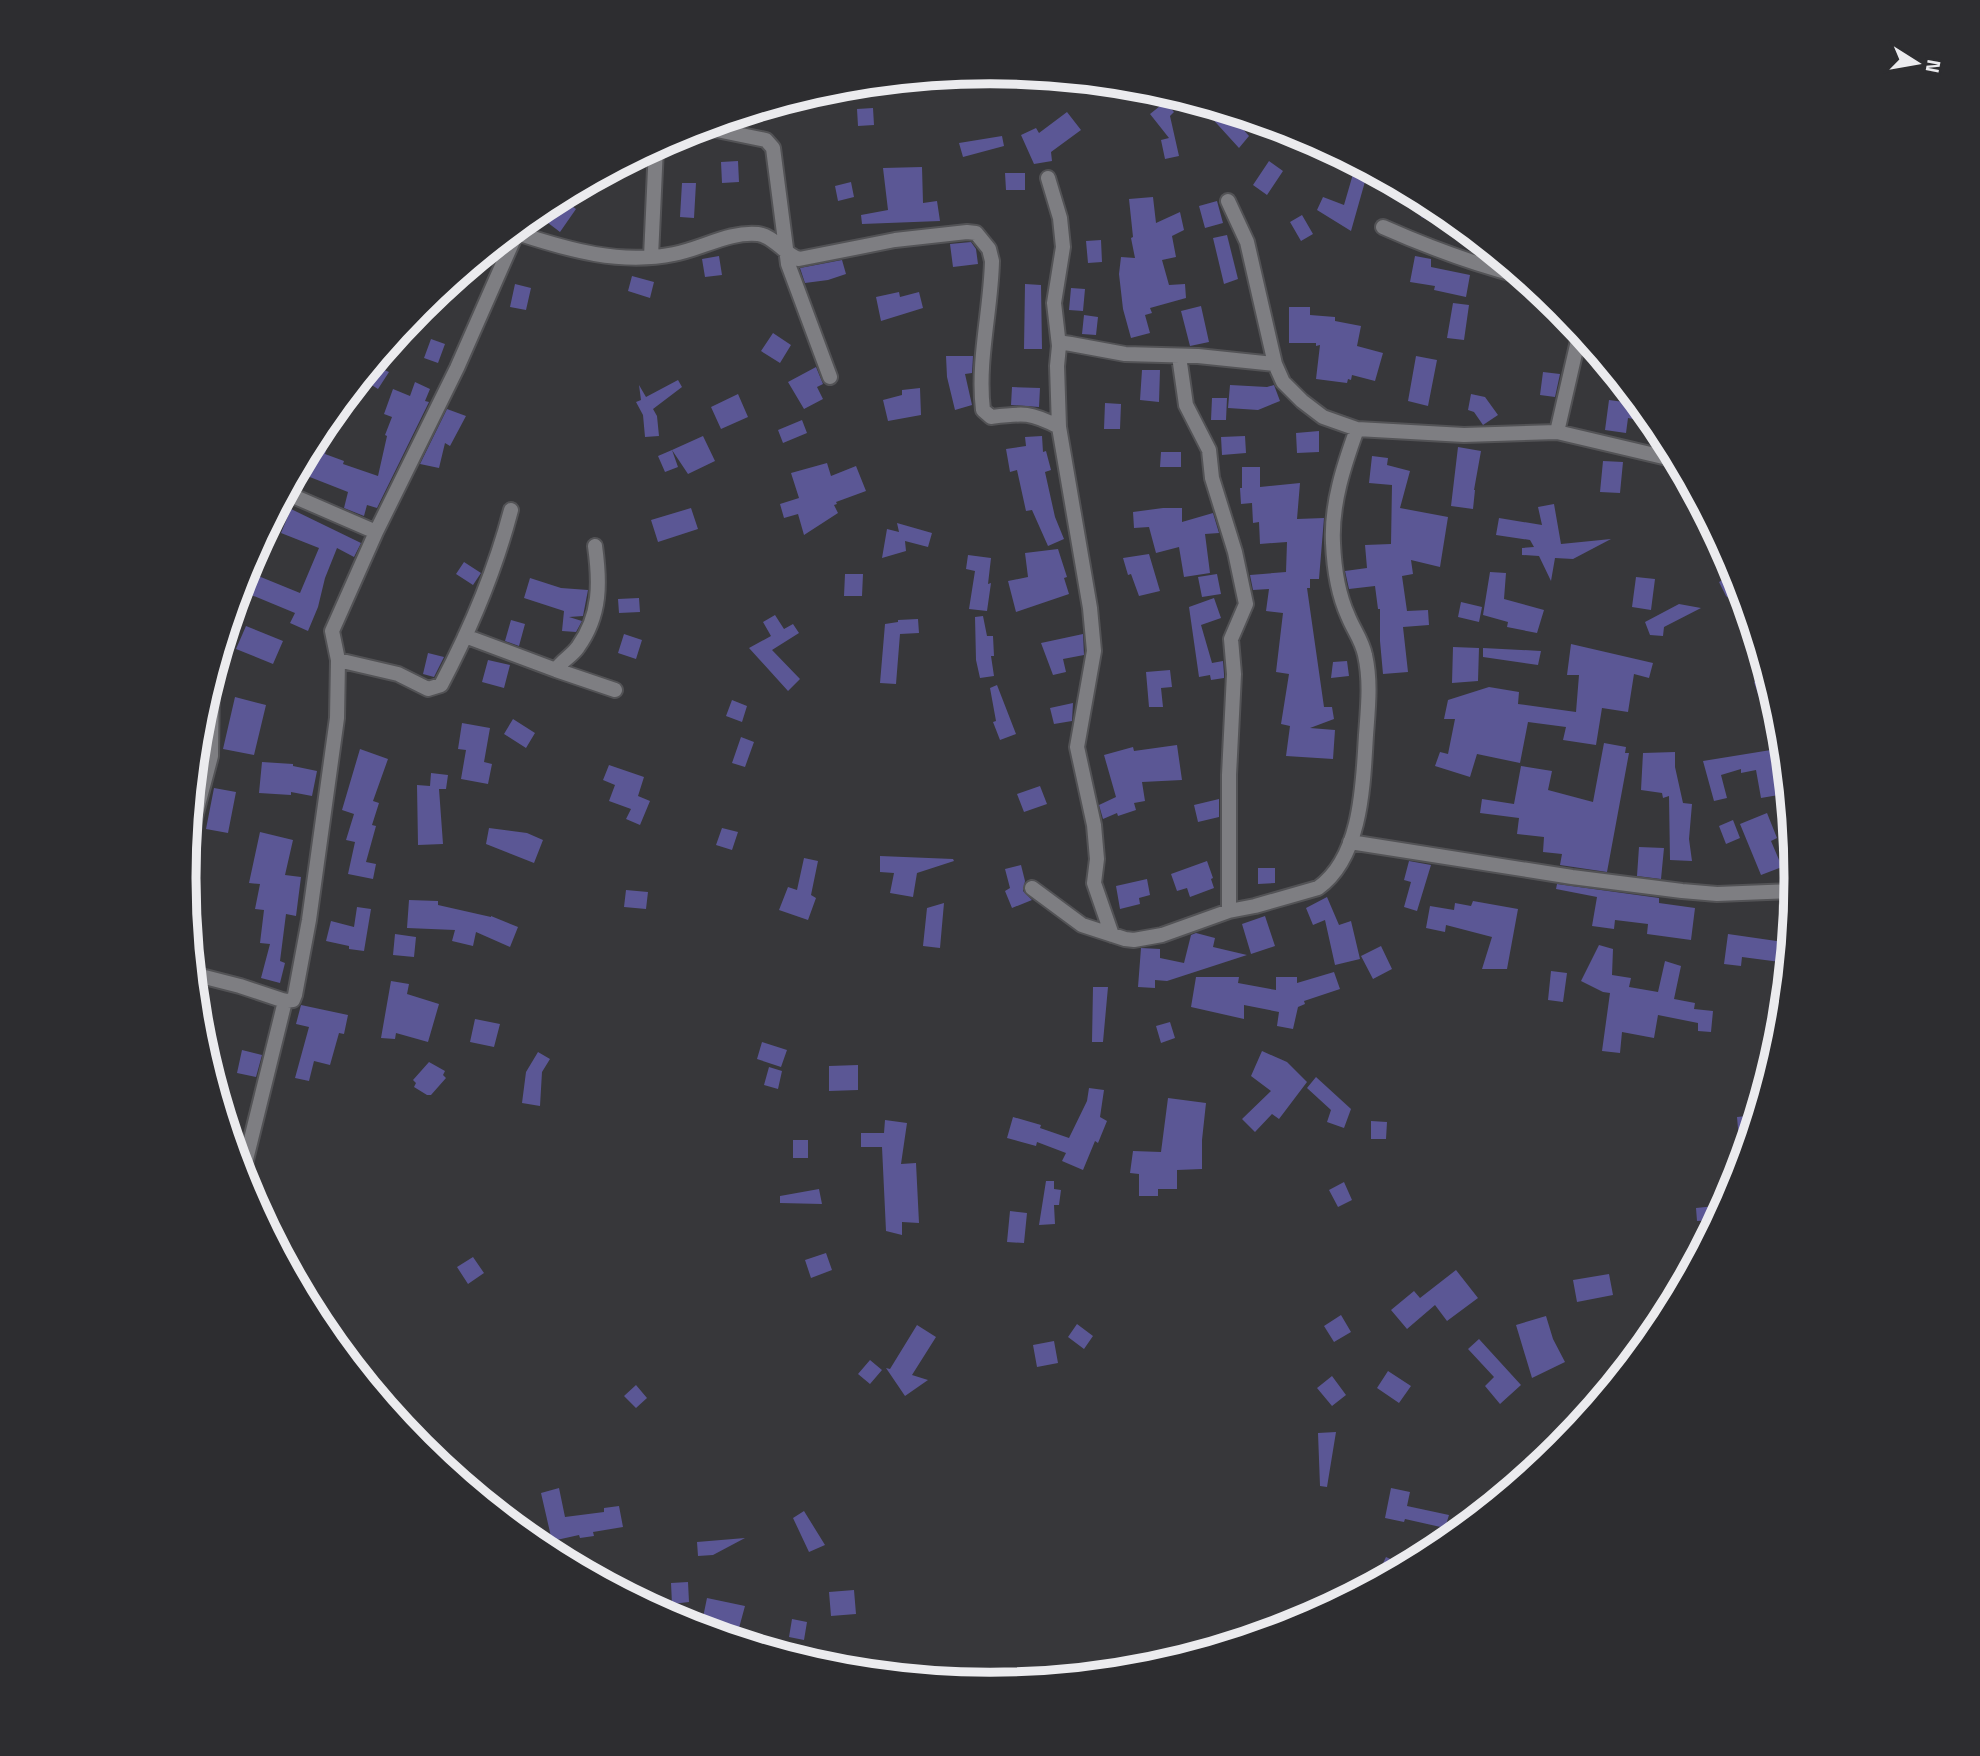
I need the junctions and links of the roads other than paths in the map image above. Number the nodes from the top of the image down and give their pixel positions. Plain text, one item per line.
1 (723, 130) edge
2 (655, 158) edge
3 (1048, 178) dead end
4 (1228, 201) dead end
5 (1382, 227) dead end
6 (529, 232) edge
7 (512, 244) edge
8 (785, 251) junction
9 (651, 257) junction
10 (1502, 271) edge
11 (1577, 344) edge
12 (1059, 346) junction
13 (1179, 356) junction
14 (1275, 364) junction
15 (830, 377) dead end
16 (1059, 427) junction
17 (1357, 429) junction
18 (1557, 432) junction
19 (1663, 457) edge
20 (294, 496) edge
21 (510, 510) dead end
22 (376, 532) junction
23 (596, 546) dead end
24 (466, 636) junction
25 (338, 660) junction
26 (555, 670) junction
27 (615, 690) dead end
28 (211, 721) edge
29 (201, 793) edge
30 (1350, 842) junction
31 (1032, 888) dead end
32 (1783, 892) edge
33 (1229, 911) junction
34 (1112, 935) junction
35 (202, 976) edge
36 (285, 1002) junction
37 (247, 1157) edge

1 - 8 street
2 - 9 street
3 - 12 street
4 - 14 street
5 - 10 street
6 - 9 street
7 - 22 street
8 - 9 street
8 - 15 street
8 - 16 street
11 - 18 street
12 - 13 street
12 - 16 street
13 - 14 street
13 - 33 street
14 - 17 street
16 - 34 street
17 - 18 street
17 - 30 street
18 - 19 street
20 - 22 street
21 - 24 street
22 - 25 street
23 - 26 street
24 - 25 street
24 - 26 street
25 - 36 street
26 - 27 street
28 - 29 street
30 - 32 street
30 - 33 street
31 - 34 street
33 - 34 street
35 - 36 street
36 - 37 street

